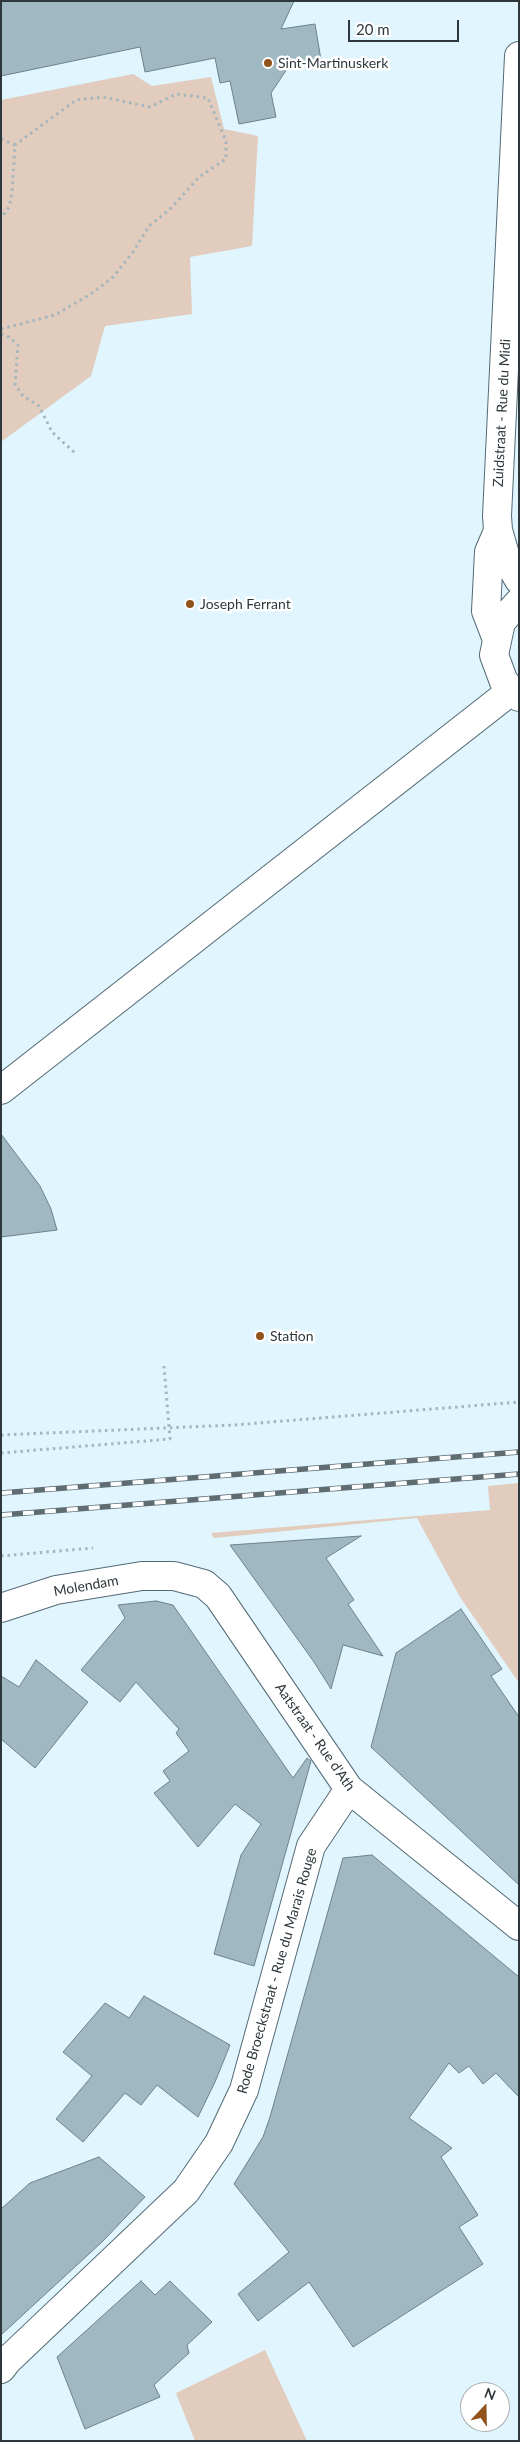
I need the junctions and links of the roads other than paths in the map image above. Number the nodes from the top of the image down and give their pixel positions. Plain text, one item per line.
1 (519, 56) edge
2 (498, 530) junction
3 (519, 580) edge
4 (519, 602) edge
5 (496, 638) junction
6 (515, 694) edge
7 (1, 1090) edge
8 (174, 1576) joint
9 (1, 1608) edge
10 (349, 1789) junction
11 (519, 1926) edge
12 (1, 2369) edge

1 - 2 street, Zuidstraat - Rue du Midi
2 - 3 street, Zuidstraat - Rue du Midi
2 - 5 street, Zuidstraat - Rue du Midi
4 - 5 street
5 - 6 street
6 - 7 street
8 - 9 street, Molendam
8 - 10 street, Aatstraat - Rue d'Ath
10 - 11 street, Aatstraat - Rue d'Ath
10 - 12 street, Rode Broeckstraat - Rue du Marais Rouge

